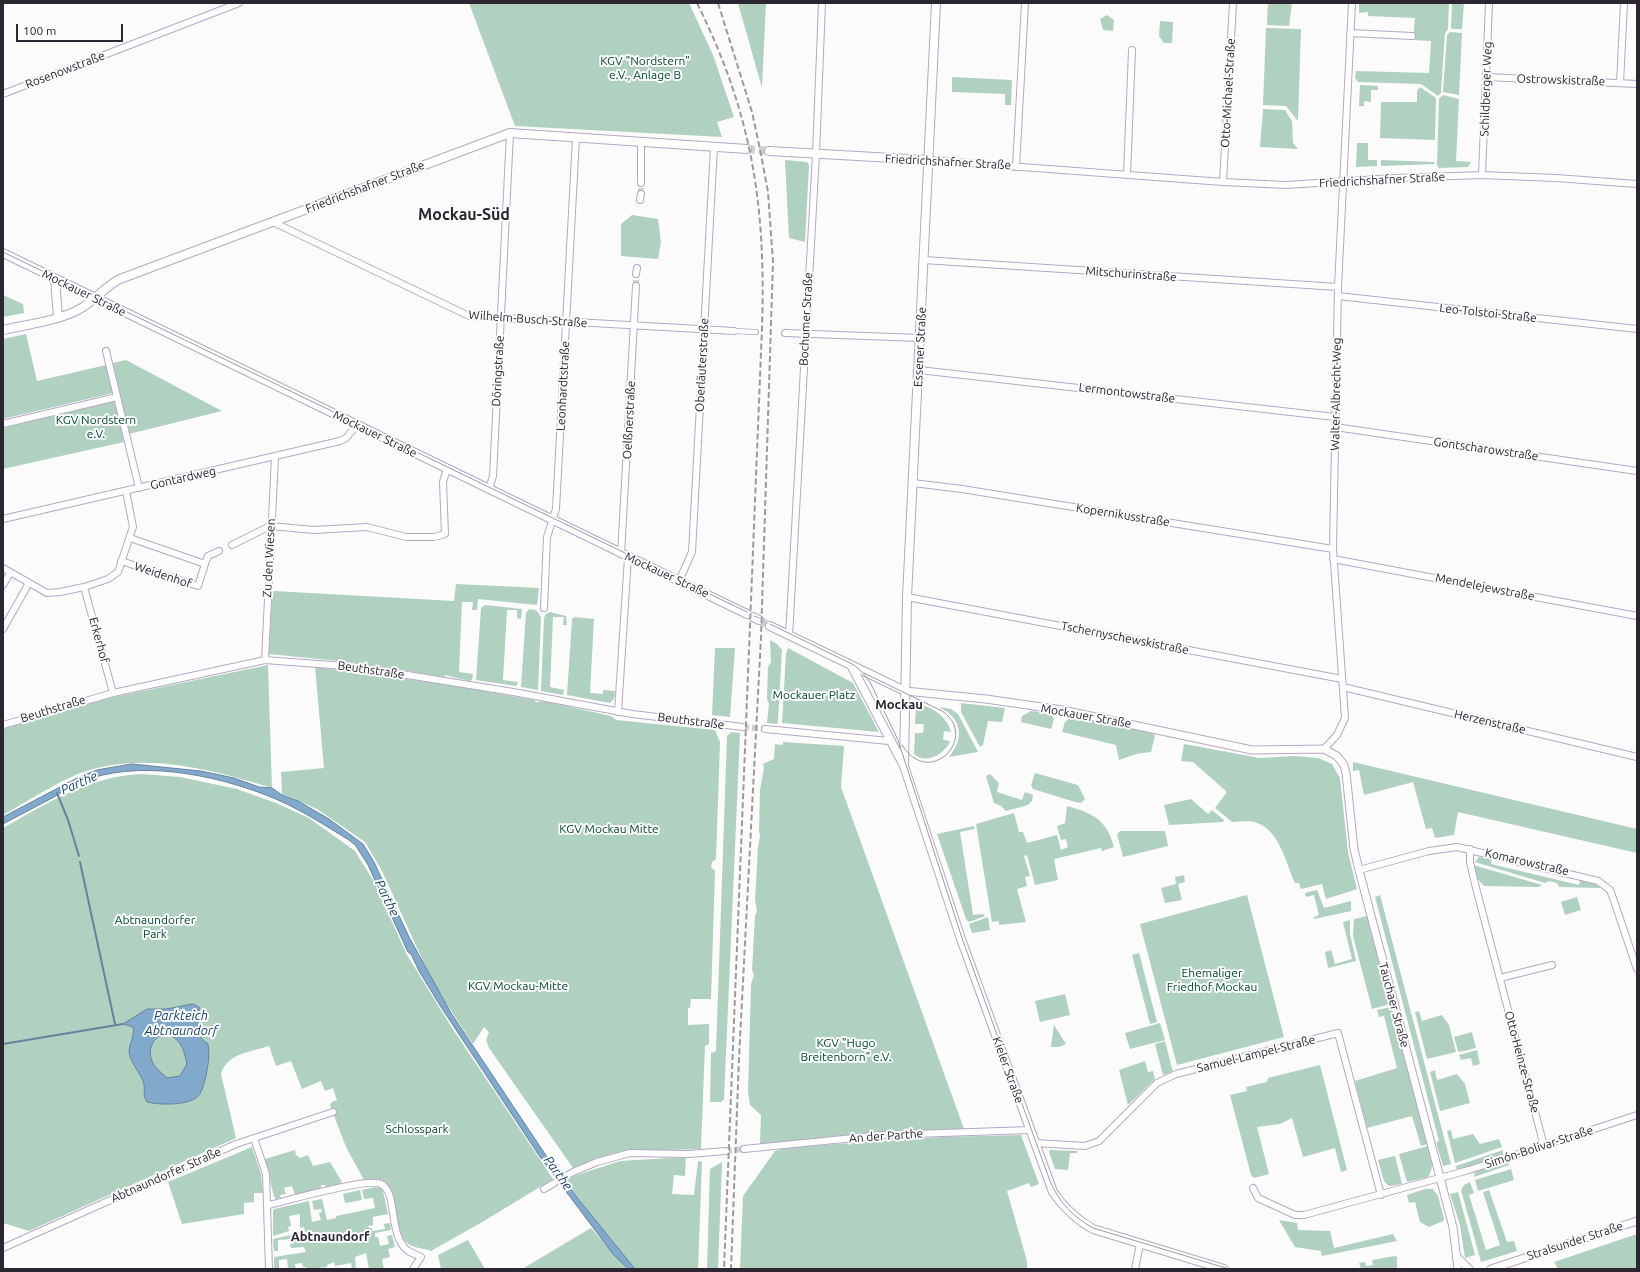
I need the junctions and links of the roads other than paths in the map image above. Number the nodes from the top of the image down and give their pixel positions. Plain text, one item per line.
1 (239, 3) edge
2 (822, 3) edge
3 (936, 3) edge
4 (1026, 3) edge
5 (1233, 3) edge
6 (1352, 3) edge
7 (1490, 3) edge
8 (1624, 3) edge
9 (1350, 33) junction
10 (1412, 36) dead end
11 (1132, 50) dead end
12 (1486, 77) junction
13 (1620, 83) junction
14 (1637, 84) edge
15 (3, 94) edge
16 (510, 133) junction
17 (576, 138) junction
18 (641, 142) junction
19 (714, 147) junction
20 (747, 149) tunnel mouth
21 (769, 151) tunnel mouth
22 (816, 154) junction
23 (928, 160) junction
24 (1016, 166) junction
25 (1127, 175) junction
26 (1482, 175) junction
27 (1223, 182) junction
28 (1342, 182) junction
29 (641, 183) tunnel mouth
30 (1637, 184) edge
31 (273, 222) junction
32 (3, 253) edge
33 (924, 260) junction
34 (55, 279) junction
35 (636, 286) tunnel mouth
36 (1338, 287) junction
37 (1338, 296) junction
38 (95, 298) junction
39 (58, 317) junction
40 (500, 318) junction
41 (567, 322) junction
42 (634, 326) junction
43 (1637, 329) edge
44 (3, 330) edge
45 (704, 330) junction
46 (734, 331) joint
47 (756, 332) dead end
48 (785, 333) dead end
49 (805, 334) junction
50 (920, 338) junction
51 (106, 351) dead end
52 (919, 370) junction
53 (117, 397) junction
54 (1335, 417) junction
55 (3, 424) edge
56 (357, 425) junction
57 (1335, 427) junction
58 (274, 457) junction
59 (447, 469) junction
60 (1637, 471) edge
61 (913, 483) junction
62 (138, 488) junction
63 (489, 489) junction
64 (126, 491) junction
65 (3, 519) edge
66 (553, 520) junction
67 (270, 526) junction
68 (130, 538) junction
69 (232, 544) dead end
70 (1333, 549) junction
71 (219, 551) dead end
72 (625, 555) junction
73 (1333, 559) junction
74 (121, 561) junction
75 (205, 564) junction
76 (3, 568) edge
77 (10, 573) junction
78 (679, 581) junction
79 (28, 583) junction
80 (3, 586) edge
81 (84, 587) junction
82 (907, 597) junction
83 (544, 608) dead end
84 (1637, 616) edge
85 (753, 617) tunnel mouth
86 (770, 626) tunnel mouth
87 (3, 629) edge
88 (789, 636) junction
89 (265, 660) junction
90 (853, 668) junction
91 (1342, 679) junction
92 (1343, 687) junction
93 (905, 691) junction
94 (113, 692) junction
95 (618, 712) junction
96 (3, 725) edge
97 (743, 727) tunnel mouth
98 (765, 729) tunnel mouth
99 (889, 741) junction
100 (1324, 749) junction
101 (1637, 757) edge
102 (904, 766) junction
103 (1470, 849) junction
104 (1359, 870) junction
105 (1552, 965) dead end
106 (1637, 969) edge
107 (1500, 978) junction
108 (333, 1112) dead end
109 (1637, 1115) edge
110 (1030, 1130) junction
111 (254, 1138) junction
112 (1034, 1143) junction
113 (1544, 1146) junction
114 (744, 1149) tunnel mouth
115 (726, 1151) tunnel mouth
116 (1440, 1179) junction
117 (1253, 1188) dead end
118 (544, 1189) dead end
119 (1381, 1195) junction
120 (268, 1205) junction
121 (1637, 1221) edge
122 (1140, 1244) junction
123 (3, 1248) edge
124 (1457, 1257) junction
125 (269, 1269) edge
126 (413, 1269) edge
127 (1135, 1269) edge
128 (1224, 1269) edge
129 (1458, 1269) edge
130 (1469, 1269) edge
131 (1490, 1269) edge

1 - 15 street, Rosenowstraße
2 - 22 street, Bochumer Straße
3 - 23 main road, Essener Straße
4 - 24 street
5 - 27 street, Otto-Michael-Straße
6 - 9 street, Walter-Albrecht-Weg
7 - 12 street, Schildberger Weg
8 - 13 street
9 - 10 street
9 - 28 street, Walter-Albrecht-Weg
11 - 25 street
12 - 13 street, Ostrowskistraße
12 - 26 street, Schildberger Weg
13 - 14 street, Ostrowskistraße
16 - 17 main road, Friedrichshafner Straße
16 - 31 main road, Friedrichshafner Straße
16 - 40 street, Döringstraße
17 - 18 main road, Friedrichshafner Straße
17 - 41 street, Leonhardtstraße
18 - 19 main road, Friedrichshafner Straße
18 - 29 street
19 - 20 main road, Friedrichshafner Straße
19 - 45 street, Oberläuterstraße
21 - 22 main road, Friedrichshafner Straße
22 - 23 main road, Friedrichshafner Straße
22 - 49 street, Bochumer Straße
23 - 24 street, Friedrichshafner Straße
23 - 33 main road, Essener Straße
24 - 25 street, Friedrichshafner Straße
25 - 27 street, Friedrichshafner Straße
26 - 28 street, Friedrichshafner Straße
26 - 30 street, Friedrichshafner Straße
27 - 28 street, Friedrichshafner Straße
28 - 36 street, Walter-Albrecht-Weg
31 - 38 main road, Friedrichshafner Straße
31 - 40 street, Wilhelm-Busch-Straße
32 - 34 main road, Mockauer Straße
33 - 36 street, Mitschurinstraße
33 - 50 main road, Essener Straße
34 - 38 main road, Mockauer Straße
34 - 39 main road
35 - 42 street, Oelßnerstraße
36 - 37 street, Walter-Albrecht-Weg
37 - 43 street, Leo-Tolstoi-Straße
37 - 54 street, Walter-Albrecht-Weg
38 - 39 main road, Friedrichshafner Straße
38 - 56 main road, Mockauer Straße
39 - 44 main road, Friedrichshafner Straße
40 - 41 street, Wilhelm-Busch-Straße
40 - 63 street, Döringstraße
41 - 42 street, Wilhelm-Busch-Straße
41 - 66 street, Leonhardtstraße
42 - 45 street, Wilhelm-Busch-Straße
42 - 72 street, Oelßnerstraße
45 - 46 street, Wilhelm-Busch-Straße
45 - 78 street, Oberläuterstraße
46 - 47 street, Wilhelm-Busch-Straße
48 - 49 street
49 - 50 street
49 - 88 street, Bochumer Straße
50 - 52 main road, Essener Straße
51 - 53 street
52 - 54 street, Lermontowstraße
52 - 61 main road, Essener Straße
53 - 55 street
53 - 62 street
54 - 57 street, Walter-Albrecht-Weg
56 - 58 street, Gontardweg
56 - 59 main road, Mockauer Straße
57 - 60 street, Gontscharowstraße
57 - 70 street, Walter-Albrecht-Weg
58 - 62 street, Gontardweg
58 - 67 street, Zu den Wiesen
59 - 63 main road, Mockauer Straße
59 - 67 street
61 - 70 street, Kopernikusstraße
61 - 82 main road, Essener Straße
62 - 64 street, Gontardweg
63 - 66 main road, Mockauer Straße
64 - 65 street, Gontardweg
64 - 68 street, Weidenhof
66 - 72 main road, Mockauer Straße
66 - 83 street, Leonhardtstraße
67 - 69 street
67 - 89 street, Zu den Wiesen
68 - 74 street, Weidenhof
68 - 75 street, Weidenhof
70 - 73 street, Walter-Albrecht-Weg
71 - 75 street
72 - 78 main road, Mockauer Straße
72 - 95 street, Oelßnerstraße
73 - 84 street, Mendelejewstraße
73 - 91 street, Walter-Albrecht-Weg
74 - 75 street, Weidenhof
74 - 81 street, Weidenhof
76 - 77 street
77 - 79 street
77 - 80 street
78 - 85 main road, Mockauer Straße
79 - 81 street
79 - 87 street
81 - 94 street, Erkerhof
82 - 91 street, Tschernyschewskistraße
82 - 93 main road, Essener Straße
86 - 88 main road, Mockauer Straße
88 - 90 main road, Mockauer Straße
89 - 94 street, Beuthstraße
89 - 95 street, Beuthstraße
90 - 93 main road, Mockauer Straße
90 - 99 main road, Kieler Straße
91 - 92 street, Walter-Albrecht-Weg
92 - 100 street, Walter-Albrecht-Weg
92 - 101 street, Herzenstraße
93 - 100 street, Mockauer Straße
93 - 102 main road, Kieler Straße
94 - 96 street, Beuthstraße
95 - 97 street, Beuthstraße
98 - 99 street
99 - 102 main road, Kieler Straße
100 - 104 street, Tauchaer Straße
102 - 110 main road, Kieler Straße
103 - 104 street, Komarowstraße
103 - 106 street, Komarowstraße
103 - 107 street, Otto-Heinze-Straße
104 - 116 street, Tauchaer Straße
105 - 107 street
107 - 113 street, Otto-Heinze-Straße
108 - 111 street, Abtnaundorfer Straße
109 - 113 street, Simón-Bolívar-Straße
110 - 112 main road, Kieler Straße
110 - 114 street, An der Parthe
111 - 120 street
111 - 123 street, Abtnaundorfer Straße
112 - 119 street, Samuel-Lampel-Straße
112 - 122 main road, Kieler Straße
113 - 116 street, Simón-Bolívar-Straße
115 - 118 street
116 - 119 street
116 - 124 street, Tauchaer Straße
117 - 119 street
120 - 125 street
120 - 126 street
121 - 131 street, Stralsunder Straße
122 - 127 street
122 - 128 main road, Kieler Straße
124 - 129 street, Tauchaer Straße
124 - 130 street

